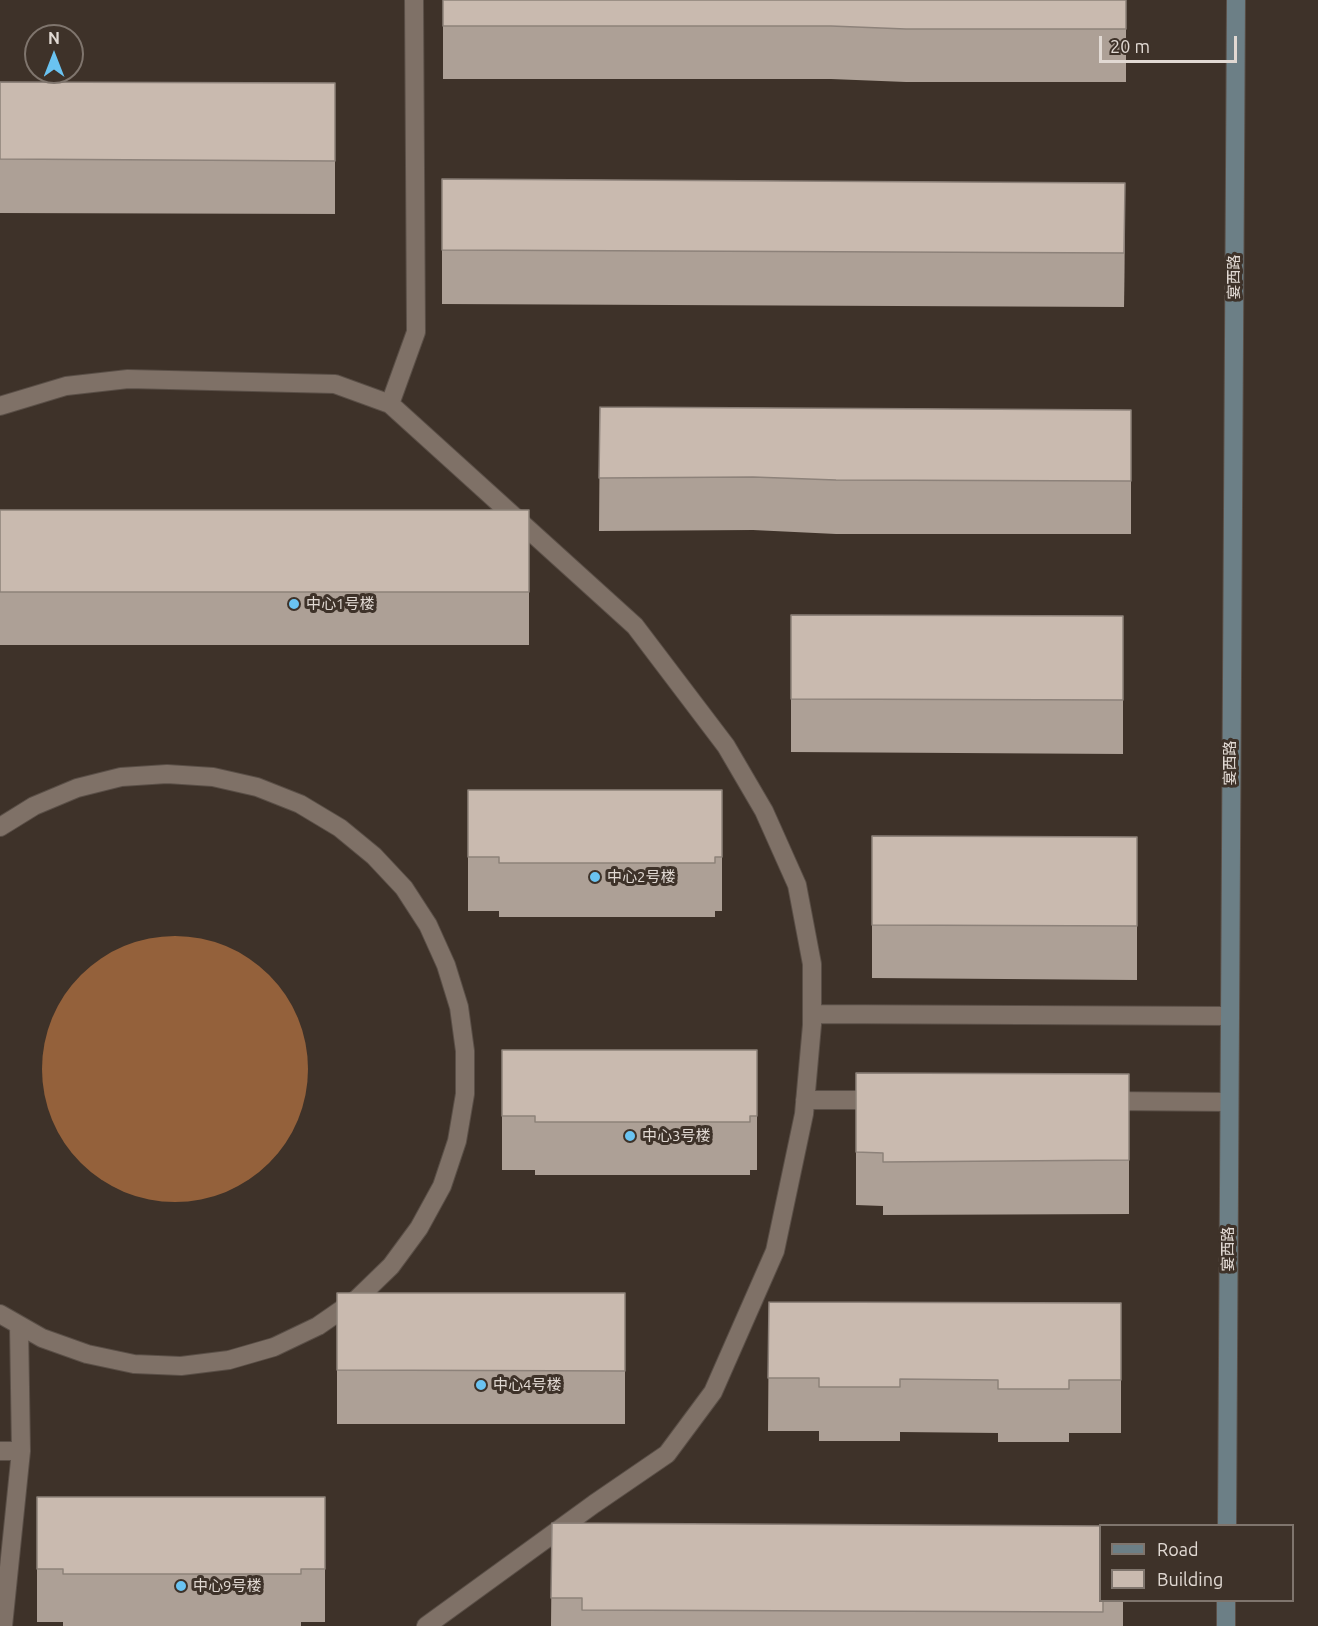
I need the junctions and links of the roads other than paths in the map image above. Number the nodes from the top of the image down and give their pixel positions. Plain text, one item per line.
1 (414, 0) edge
2 (1236, 0) edge
3 (390, 404) junction
4 (0, 406) edge
5 (0, 827) edge
6 (812, 1014) junction
7 (1229, 1016) junction
8 (805, 1100) junction
9 (899, 1100) edge
10 (1088, 1101) edge
11 (1229, 1102) junction
12 (0, 1314) edge
13 (19, 1325) junction
14 (0, 1451) edge
15 (21, 1451) junction
16 (1227, 1524) edge
17 (1226, 1602) edge
18 (3, 1626) edge
19 (426, 1626) edge
20 (1226, 1626) edge

1 - 3 lane
2 - 7 street, 宴西路
3 - 4 lane
3 - 6 lane
5 - 13 lane
6 - 7 lane
6 - 8 lane
7 - 11 street, 宴西路
8 - 9 lane
8 - 19 lane
10 - 11 lane
11 - 16 street, 宴西路
12 - 13 lane
13 - 15 lane
14 - 15 lane
15 - 18 lane
17 - 20 street

